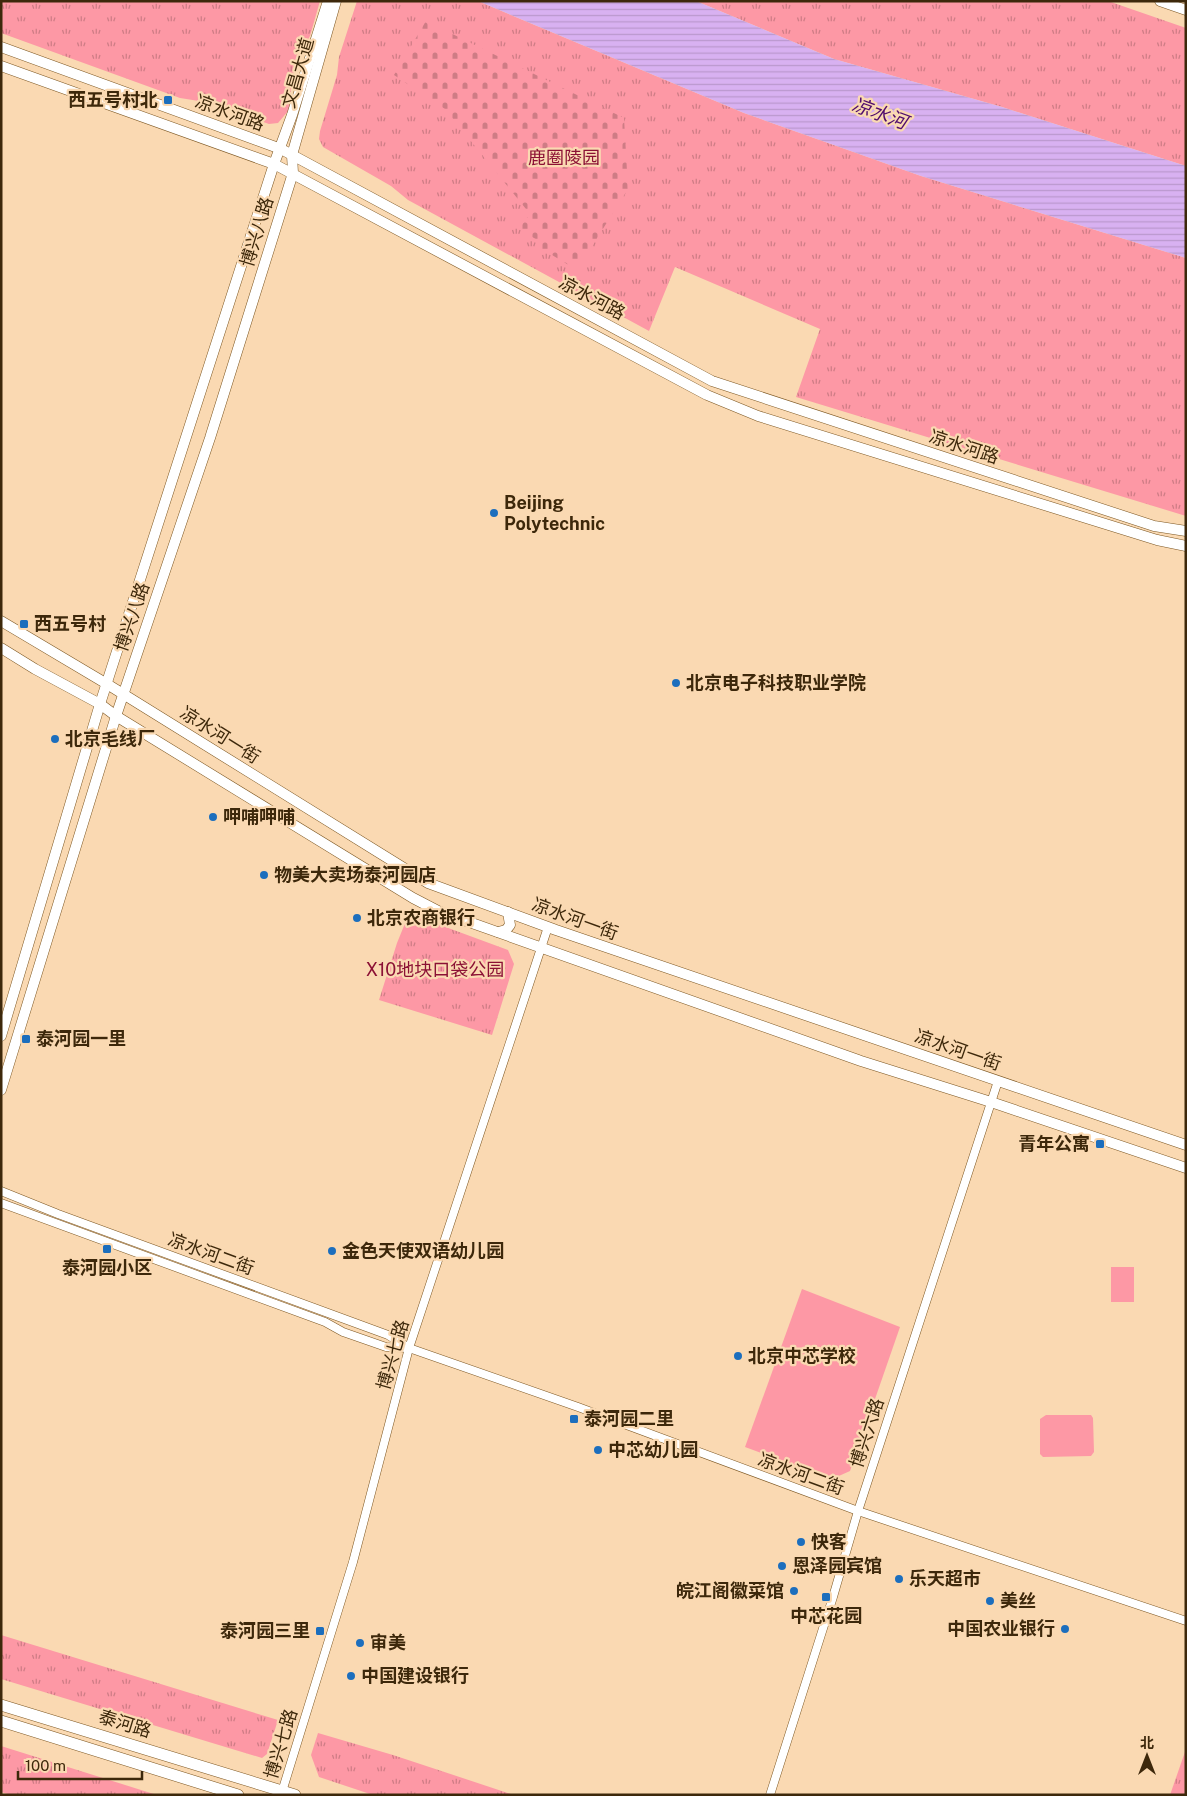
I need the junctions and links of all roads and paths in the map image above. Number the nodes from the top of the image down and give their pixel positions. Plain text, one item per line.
1 (328, 1) edge
2 (336, 1) edge
3 (1160, 1) edge
4 (1186, 10) edge
5 (1, 47) edge
6 (1, 66) edge
7 (281, 149) junction
8 (292, 155) junction
9 (274, 164) junction
10 (293, 173) junction
11 (1186, 531) edge
12 (1186, 546) edge
13 (1, 621) edge
14 (1, 648) edge
15 (107, 684) junction
16 (124, 694) junction
17 (100, 704) junction
18 (116, 716) junction
19 (508, 912) junction
20 (548, 927) junction
21 (498, 932) junction
22 (541, 948) junction
23 (1, 1036) edge
24 (998, 1081) junction
25 (1, 1090) edge
26 (991, 1102) junction
27 (1186, 1145) edge
28 (1186, 1168) edge
29 (1, 1191) edge
30 (1, 1204) edge
31 (409, 1348) junction
32 (858, 1511) junction
33 (1186, 1621) edge
34 (1, 1705) edge
35 (1, 1721) edge
36 (282, 1793) edge
37 (238, 1795) edge
38 (295, 1795) edge
39 (770, 1795) edge

1 - 7 main road, 文昌大道
2 - 8 main road, 文昌大道
3 - 4 main road
5 - 7 main road, 凉水河路
6 - 9 main road, 凉水河路
7 - 8 main road, 凉水河路
7 - 9 main road, 博兴八路
8 - 10 main road, 博兴八路
8 - 11 main road, 凉水河路
9 - 10 main road, 凉水河路
9 - 15 main road, 博兴八路
10 - 12 main road, 凉水河路
10 - 16 main road, 博兴八路
13 - 15 main road, 凉水河一街
14 - 17 main road
15 - 16 main road, 凉水河一街
15 - 17 main road, 博兴八路
16 - 18 main road, 博兴八路
16 - 19 main road, 凉水河一街
17 - 18 main road
17 - 23 main road, 博兴八路
18 - 21 main road
18 - 25 main road, 博兴八路
19 - 20 main road, 凉水河一街
19 - 21 main road
20 - 22 street, 博兴七路
20 - 24 main road, 凉水河一街
21 - 22 main road
22 - 26 main road
22 - 31 street, 博兴七路
24 - 26 street, 博兴六路
24 - 27 main road, 凉水河一街
26 - 28 main road
26 - 32 street, 博兴六路
29 - 31 street, 凉水河二街
30 - 31 street, 凉水河二街
31 - 32 street, 凉水河二街
31 - 36 street, 博兴七路
32 - 33 street, 凉水河二街
32 - 39 street, 博兴六路
34 - 36 main road, 泰河路
35 - 37 main road, 泰河路
36 - 38 main road, 泰河路

